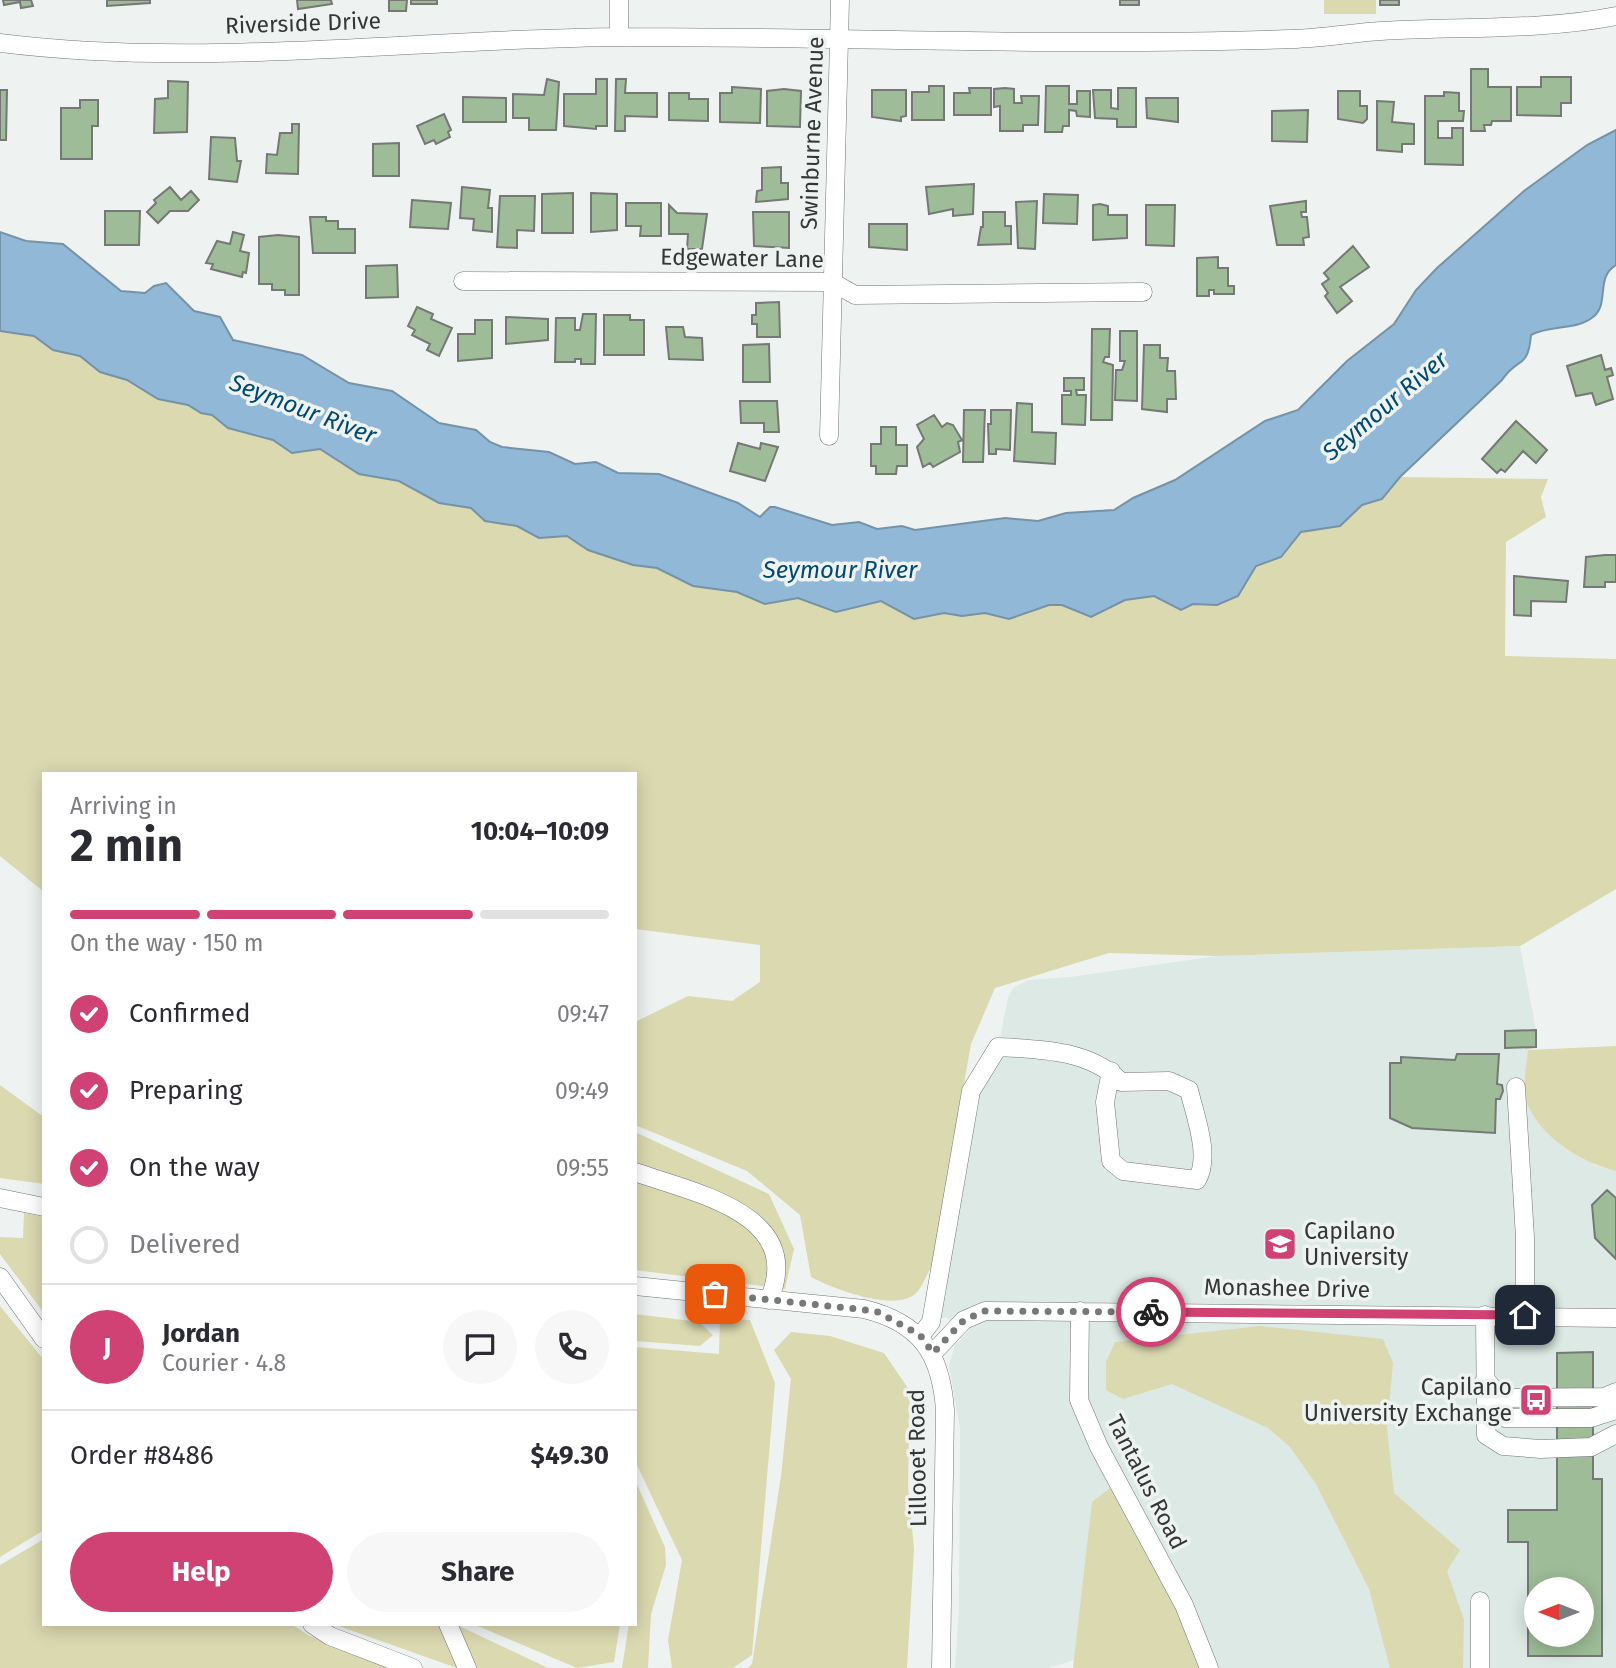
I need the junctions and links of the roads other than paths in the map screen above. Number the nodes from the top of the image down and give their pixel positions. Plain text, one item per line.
1 (619, 0) edge
2 (840, 0) edge
3 (1616, 16) edge
4 (619, 37) junction
5 (840, 38) junction
6 (0, 43) edge
7 (463, 281) dead end
8 (832, 282) junction
9 (1143, 292) dead end
10 (829, 436) dead end
11 (1111, 1071) junction
12 (1516, 1087) dead end
13 (637, 1173) edge
14 (0, 1198) edge
15 (42, 1207) edge
16 (0, 1277) edge
17 (637, 1286) edge
18 (769, 1300) junction
19 (1080, 1311) junction
20 (1485, 1315) junction
21 (1525, 1315) junction
22 (1616, 1318) edge
23 (920, 1335) junction
24 (42, 1336) edge
25 (933, 1353) junction
26 (1485, 1380) junction
27 (1616, 1392) edge
28 (1486, 1404) junction
29 (1616, 1410) edge
30 (1616, 1434) edge
31 (1480, 1601) dead end
32 (315, 1626) edge
33 (449, 1626) edge
34 (413, 1668) edge
35 (467, 1668) edge
36 (940, 1668) edge
37 (1209, 1668) edge
38 (1479, 1668) edge

1 - 4 street
2 - 5 street, Swinburne Avenue
3 - 5 street, Riverside Drive
4 - 5 street, Riverside Drive
4 - 6 street, Riverside Drive
5 - 8 street, Swinburne Avenue
7 - 8 street, Edgewater Lane
8 - 9 street, Edgewater Lane
8 - 10 street, Swinburne Avenue
11 - 11 street
11 - 23 street
12 - 21 street
13 - 18 street
14 - 15 street
16 - 24 street
17 - 18 street, Lillooet Road
18 - 23 street, Lillooet Road
19 - 20 street, Monashee Drive
19 - 25 street, Monashee Drive
19 - 37 street, Tantalus Road
20 - 21 street, Monashee Drive
20 - 26 street
21 - 22 street, Monashee Drive
23 - 25 street, Lillooet Road
25 - 36 street, Lillooet Road
26 - 27 street
26 - 28 street
28 - 29 street
28 - 30 street
31 - 38 street
32 - 34 street
33 - 35 street

